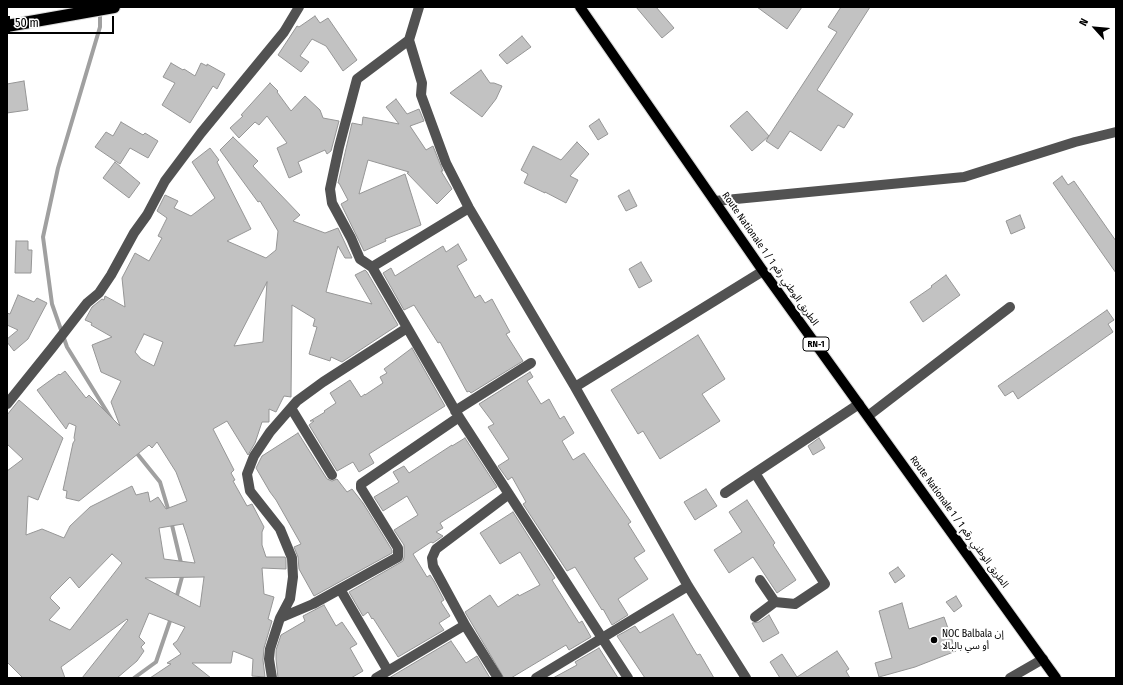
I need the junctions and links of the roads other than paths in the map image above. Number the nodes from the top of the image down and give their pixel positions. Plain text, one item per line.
1 (114, 7) edge
2 (299, 7) edge
3 (419, 7) edge
4 (580, 7) edge
5 (7, 26) edge
6 (409, 40) junction
7 (1116, 132) edge
8 (715, 201) junction
9 (469, 208) junction
10 (372, 268) junction
11 (763, 271) junction
12 (1010, 307) dead end
13 (407, 328) junction
14 (531, 363) dead end
15 (575, 388) junction
16 (7, 404) edge
17 (859, 404) junction
18 (291, 408) junction
19 (457, 414) junction
20 (868, 416) junction
21 (755, 473) junction
22 (332, 475) dead end
23 (725, 493) dead end
24 (509, 494) junction
25 (760, 580) dead end
26 (688, 586) junction
27 (340, 589) junction
28 (775, 602) junction
29 (755, 617) dead end
30 (280, 618) junction
31 (465, 625) junction
32 (602, 638) junction
33 (1043, 658) junction
34 (388, 671) junction
35 (272, 678) edge
36 (376, 678) edge
37 (498, 678) edge
38 (536, 678) edge
39 (628, 678) edge
40 (746, 678) edge
41 (1010, 678) edge
42 (1056, 678) edge

1 - 5 highway
2 - 16 street
3 - 6 street
4 - 8 main road, Route Nationale 1 / الطريق الوطني رقم 1 / RN-1
6 - 9 street
6 - 10 street
7 - 8 street
8 - 11 main road, Route Nationale 1 / الطريق الوطني رقم 1 / RN-1
9 - 10 street
9 - 15 street
10 - 13 street
11 - 15 street
11 - 17 main road, Route Nationale 1 / الطريق الوطني رقم 1 / RN-1
12 - 20 street
13 - 18 street
13 - 19 street
14 - 19 street
15 - 26 street
17 - 20 main road, Route Nationale 1 / الطريق الوطني رقم 1 / RN-1
17 - 21 street
18 - 22 street
18 - 30 street
19 - 24 street
19 - 27 street
20 - 33 main road, Route Nationale 1 / الطريق الوطني رقم 1 / RN-1
21 - 23 street
21 - 28 street
24 - 31 street
24 - 32 street
25 - 28 street
26 - 32 street
26 - 40 street
27 - 30 street
27 - 34 street
28 - 29 street
30 - 35 street
31 - 34 street
31 - 37 street
32 - 38 street
32 - 39 street
33 - 41 street
33 - 42 main road, Route Nationale 1 / الطريق الوطني رقم 1 / RN-1
34 - 36 street

